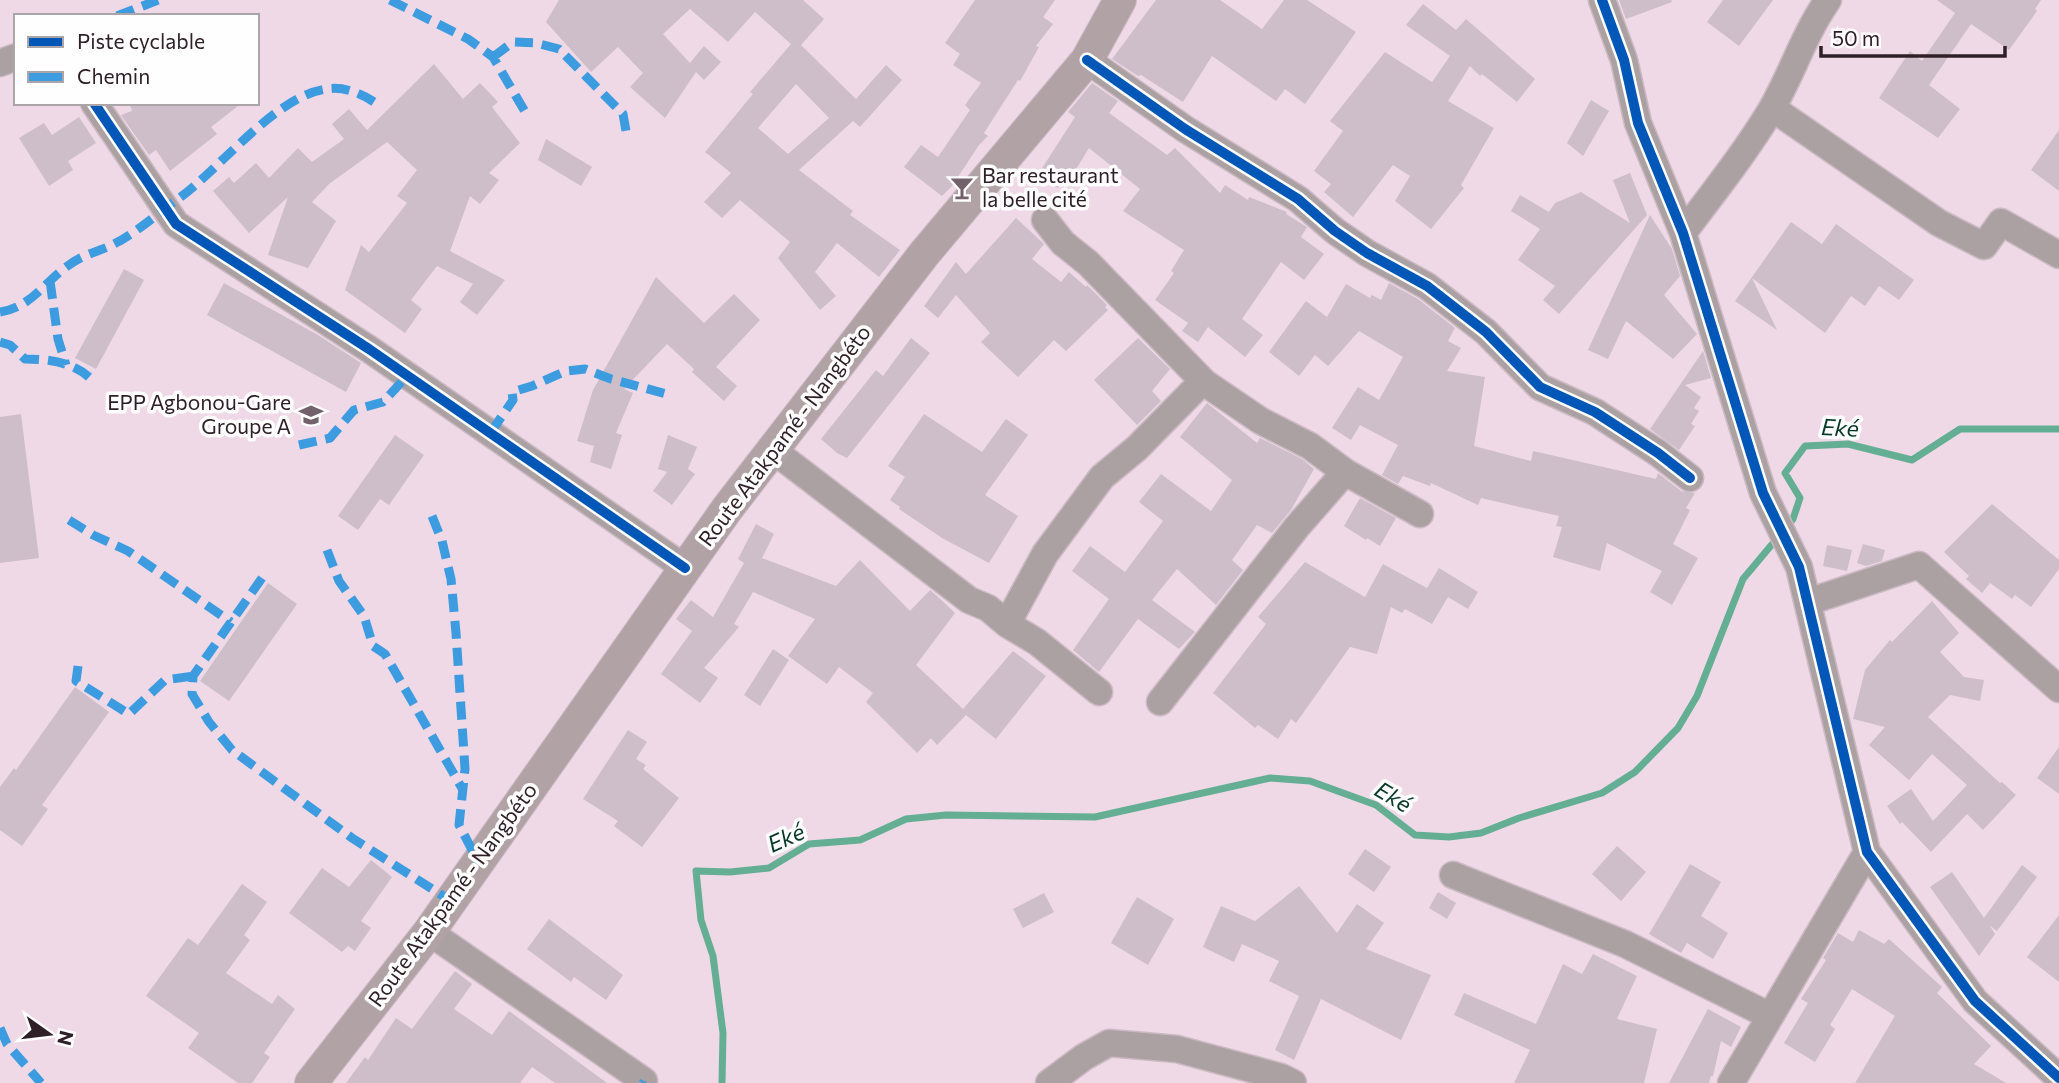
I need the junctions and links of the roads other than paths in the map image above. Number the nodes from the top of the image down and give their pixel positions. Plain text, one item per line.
1 (1120, 0) edge
2 (1602, 0) edge
3 (1828, 0) edge
4 (1087, 60) junction
5 (95, 105) edge
6 (1772, 108) junction
7 (1045, 220) dead end
8 (1683, 233) junction
9 (2059, 255) edge
10 (1205, 383) junction
11 (774, 451) junction
12 (1345, 472) junction
13 (1690, 478) dead end
14 (1420, 514) dead end
15 (685, 568) junction
16 (1808, 602) junction
17 (1007, 624) junction
18 (2059, 689) edge
19 (1099, 692) dead end
20 (1160, 702) dead end
21 (1867, 852) junction
22 (1454, 875) dead end
23 (429, 932) junction
24 (1770, 1016) junction
25 (2059, 1078) edge
26 (644, 1081) dead end
27 (311, 1083) edge
28 (1049, 1083) edge
29 (1293, 1083) edge
30 (1731, 1083) edge

1 - 4 main road, Route Atakpamé - Nangbéto
2 - 8 street
3 - 6 street
4 - 11 main road, Route Atakpamé - Nangbéto
4 - 13 street
5 - 15 street
6 - 8 street
6 - 9 street
7 - 10 street
8 - 16 street
10 - 12 street
10 - 17 street
11 - 15 main road, Route Atakpamé - Nangbéto
11 - 17 street
12 - 14 street
12 - 20 street
15 - 23 main road, Route Atakpamé - Nangbéto
16 - 18 street
16 - 21 street
17 - 19 street
21 - 24 street
21 - 25 street
22 - 24 street
23 - 26 street
23 - 27 main road, Route Atakpamé - Nangbéto
24 - 30 street
28 - 29 street

